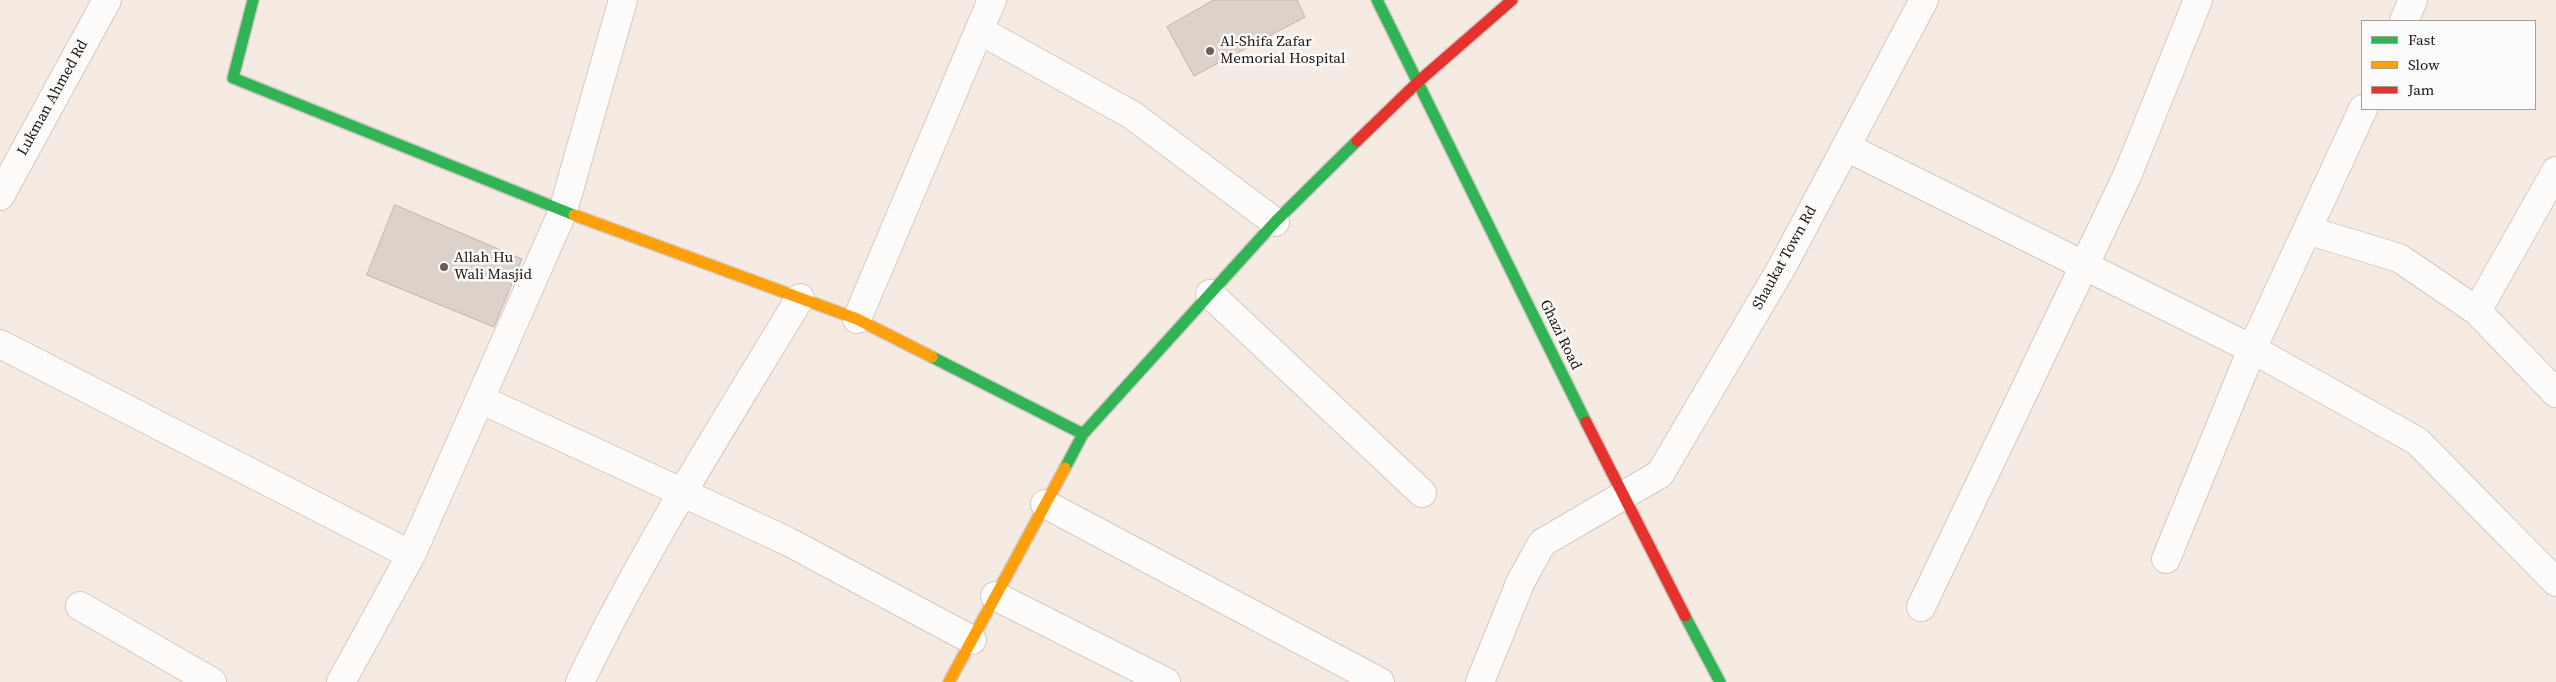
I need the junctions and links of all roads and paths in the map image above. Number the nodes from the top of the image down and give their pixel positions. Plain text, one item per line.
1 (107, 0) edge
2 (253, 0) edge
3 (623, 0) edge
4 (992, 0) edge
5 (1377, 0) edge
6 (1512, 0) edge
7 (1924, 0) edge
8 (2198, 0) edge
9 (2413, 0) edge
10 (2404, 20) edge
11 (980, 30) junction
12 (1419, 82) junction
13 (2363, 110) edge
14 (1846, 147) junction
15 (2556, 171) edge
16 (0, 196) edge
17 (563, 211) junction
18 (1275, 222) junction
19 (2307, 230) junction
20 (2084, 265) junction
21 (1210, 294) junction
22 (800, 298) junction
23 (2477, 311) junction
24 (858, 319) junction
25 (0, 344) edge
26 (2252, 349) junction
27 (2556, 393) edge
28 (480, 399) junction
29 (1083, 434) junction
30 (682, 493) junction
31 (1422, 493) dead end
32 (1623, 498) junction
33 (1045, 504) junction
34 (411, 555) junction
35 (2166, 559) dead end
36 (2556, 582) edge
37 (995, 596) junction
38 (80, 606) dead end
39 (1921, 607) dead end
40 (972, 640) junction
41 (585, 680) edge
42 (212, 682) edge
43 (341, 682) edge
44 (949, 682) edge
45 (1166, 682) edge
46 (1380, 682) edge
47 (1480, 682) edge
48 (1720, 682) edge

1 - 16 street, Lukman Ahmed Rd
2 - 17 street
3 - 17 street
4 - 11 street
5 - 12 street, Ghazi Road
6 - 12 street
7 - 14 street, Shaukat Town Rd
8 - 20 street
9 - 10 street
11 - 18 street
11 - 24 street
12 - 18 street
12 - 32 street, Ghazi Road
13 - 19 street
14 - 20 street
14 - 32 street, Shaukat Town Rd
15 - 23 street
17 - 22 street
17 - 28 street
18 - 21 street
19 - 23 street
19 - 26 street
20 - 26 street
20 - 39 street
21 - 29 street
21 - 31 street
22 - 24 street
22 - 30 street
23 - 27 street
24 - 29 street
25 - 34 street
26 - 35 street
26 - 36 street
28 - 30 street
28 - 34 street
29 - 33 street
30 - 40 street
30 - 41 street
32 - 47 street, Shaukat Town Rd
32 - 48 street, Ghazi Road
33 - 37 street
33 - 46 street
34 - 43 street
37 - 40 street
37 - 45 street
38 - 42 street
40 - 44 street

